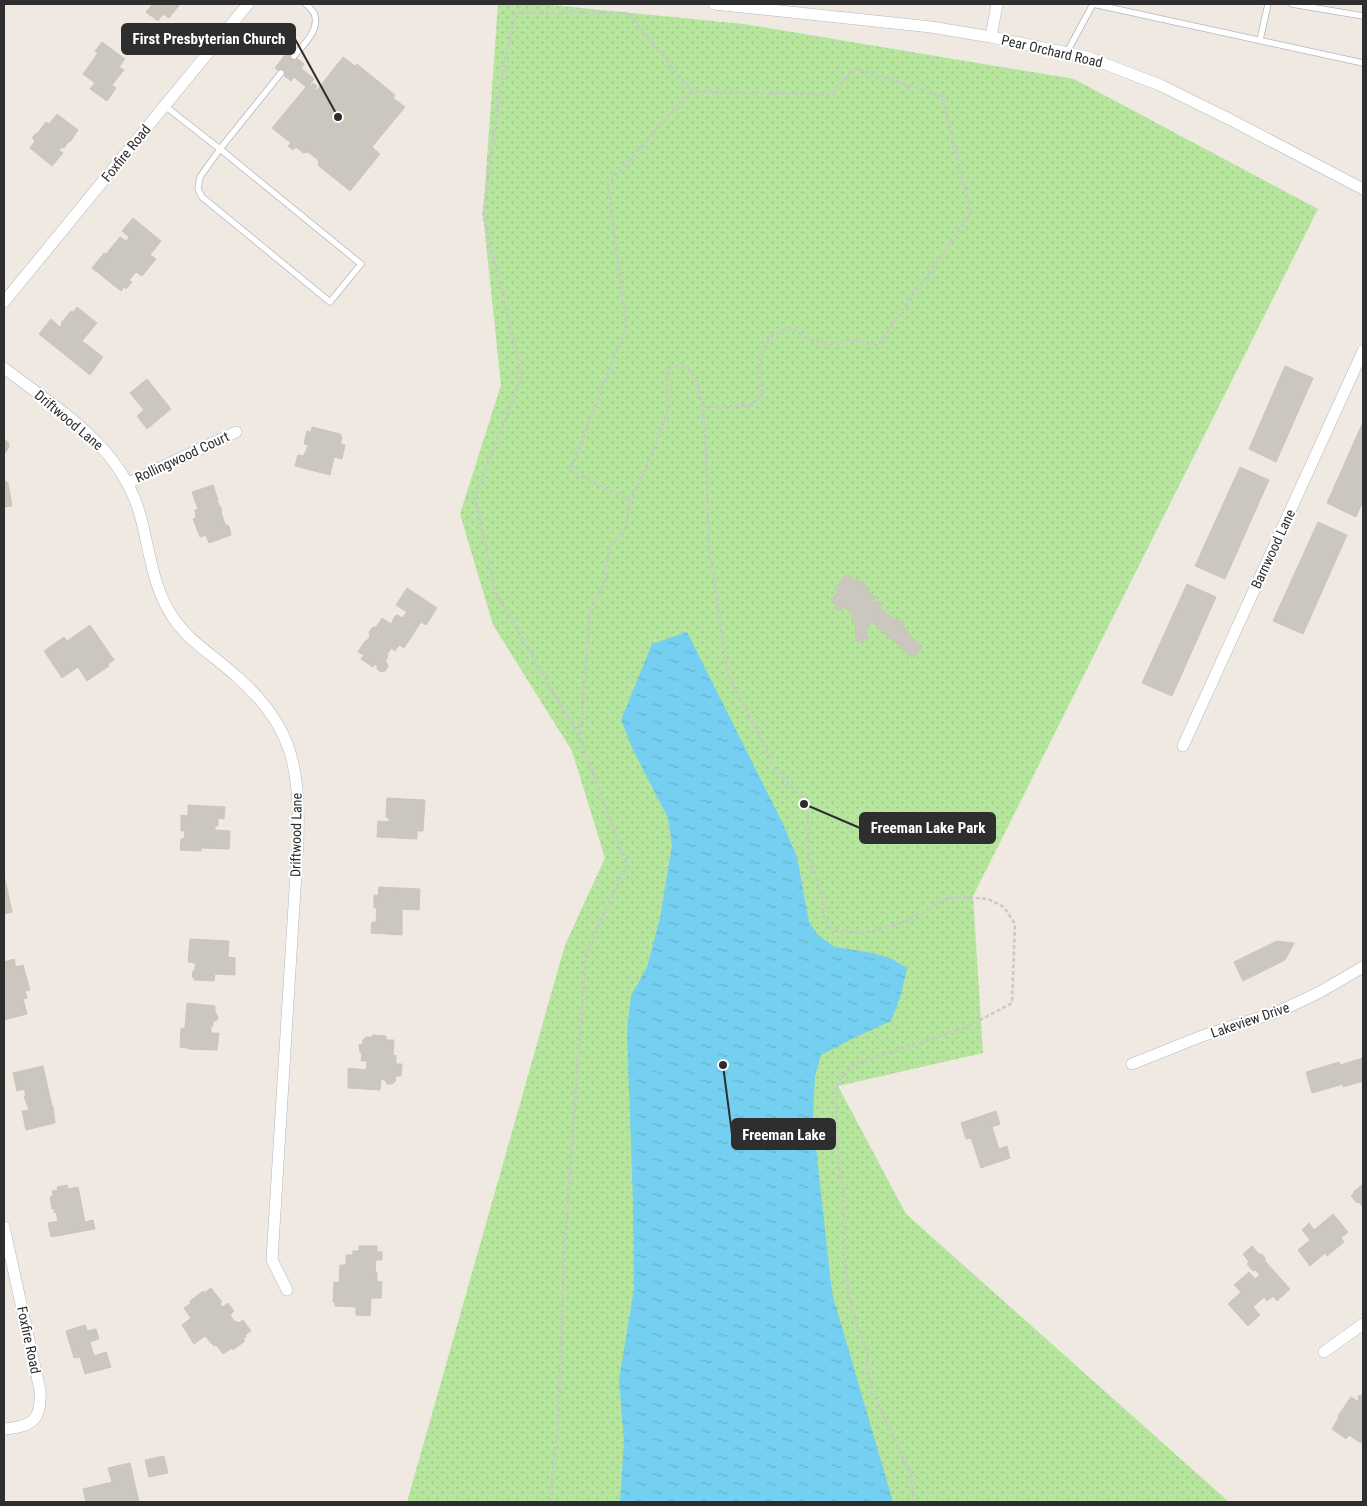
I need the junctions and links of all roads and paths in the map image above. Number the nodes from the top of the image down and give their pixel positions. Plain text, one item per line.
1 (248, 4) edge
2 (306, 4) edge
3 (714, 4) edge
4 (997, 4) edge
5 (1093, 4) edge
6 (1268, 4) edge
7 (1292, 4) edge
8 (1363, 16) edge
9 (991, 37) junction
10 (1260, 40) junction
11 (1067, 52) junction
12 (294, 56) dead end
13 (1363, 63) edge
14 (281, 73) dead end
15 (691, 91) junction
16 (165, 106) junction
17 (220, 149) junction
18 (1363, 189) edge
19 (4, 302) edge
20 (1363, 351) edge
21 (4, 368) edge
22 (702, 407) junction
23 (236, 432) dead end
24 (128, 483) junction
25 (631, 500) junction
26 (580, 738) junction
27 (1183, 746) dead end
28 (1363, 967) edge
29 (1132, 1064) dead end
30 (4, 1227) edge
31 (287, 1290) dead end
32 (1363, 1324) edge
33 (1324, 1352) dead end
34 (4, 1429) edge
35 (550, 1502) edge
36 (914, 1502) edge

1 - 16 street, Foxfire Road
2 - 12 lane
3 - 9 street, Pear Orchard Road
4 - 9 street
5 - 10 lane
5 - 11 lane
6 - 10 lane
7 - 8 lane
9 - 11 street, Pear Orchard Road
10 - 13 lane
11 - 18 street, Pear Orchard Road
14 - 17 lane
15 - 22 path
15 - 25 path
15 - 26 path
16 - 17 lane
16 - 19 street, Foxfire Road
17 - 17 lane
20 - 27 street, Barnwood Lane
21 - 24 street, Driftwood Lane
22 - 25 path
22 - 36 path
23 - 24 street, Rollingwood Court
24 - 31 street, Driftwood Lane
25 - 26 path
26 - 35 path
28 - 29 street, Lakeview Drive
30 - 34 street, Foxfire Road
32 - 33 street

